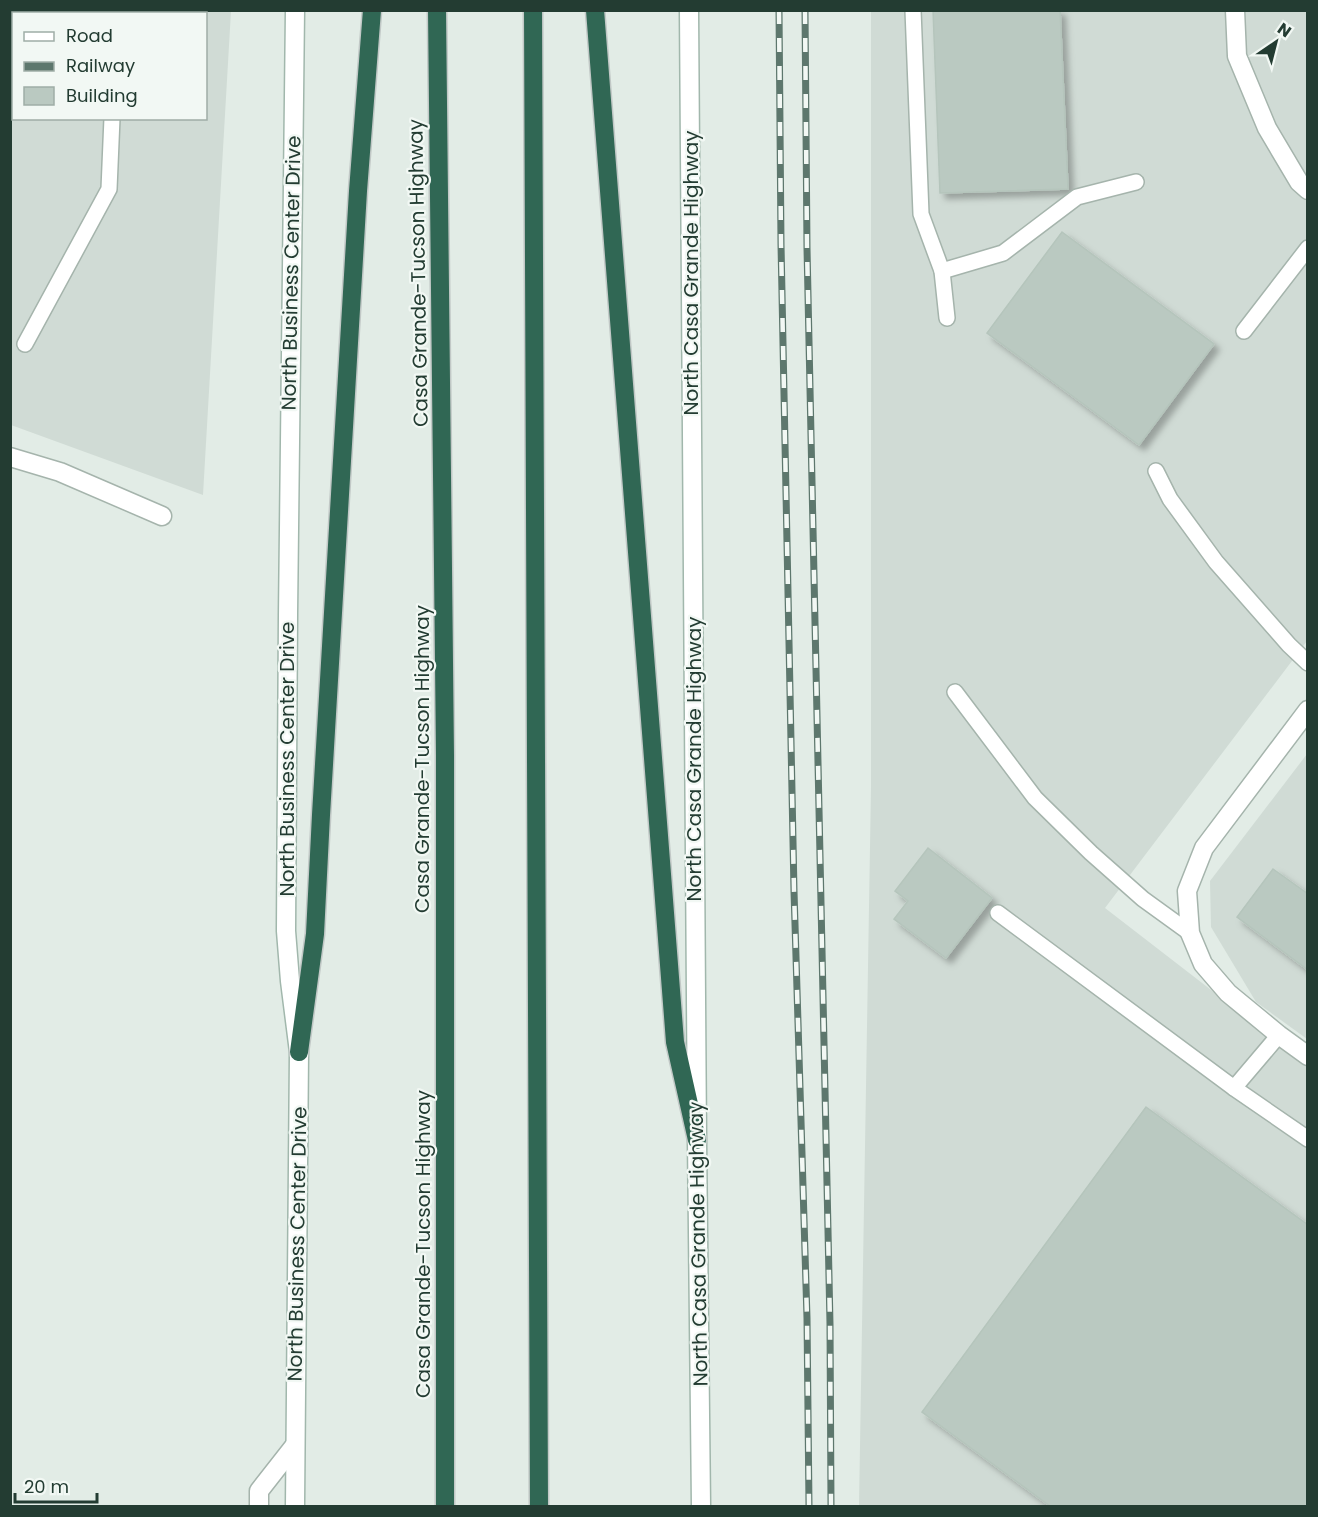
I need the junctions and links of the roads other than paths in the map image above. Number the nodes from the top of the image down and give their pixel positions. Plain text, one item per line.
1 (295, 10) edge
2 (372, 10) edge
3 (437, 10) edge
4 (533, 10) edge
5 (595, 10) edge
6 (689, 10) edge
7 (914, 10) edge
8 (1235, 10) edge
9 (112, 120) edge
10 (1136, 182) dead end
11 (1308, 190) edge
12 (1308, 248) edge
13 (942, 271) junction
14 (947, 318) dead end
15 (1244, 331) dead end
16 (25, 344) dead end
17 (10, 457) edge
18 (1156, 471) dead end
19 (162, 516) dead end
20 (1308, 663) edge
21 (956, 692) dead end
22 (1308, 710) edge
23 (998, 913) dead end
24 (1190, 933) junction
25 (1279, 1035) junction
26 (299, 1052) junction
27 (1308, 1056) edge
28 (1234, 1088) junction
29 (1308, 1139) edge
30 (697, 1140) junction
31 (295, 1445) junction
32 (259, 1506) edge
33 (295, 1506) edge
34 (445, 1506) edge
35 (539, 1506) edge
36 (701, 1506) edge

1 - 26 main road, North Business Center Drive
2 - 26 highway
3 - 34 highway, Casa Grande-Tucson Highway
4 - 35 highway
5 - 30 highway
6 - 30 main road, North Casa Grande Highway
7 - 13 lane
8 - 11 main road
9 - 16 lane
10 - 13 lane
12 - 15 lane
13 - 14 lane
17 - 19 main road
18 - 20 lane
21 - 24 lane
22 - 24 main road
23 - 28 lane
24 - 25 main road
25 - 27 main road
25 - 28 lane
26 - 31 main road, North Business Center Drive
28 - 29 lane
30 - 36 main road, North Casa Grande Highway
31 - 32 main road
31 - 33 main road, North Business Center Drive

